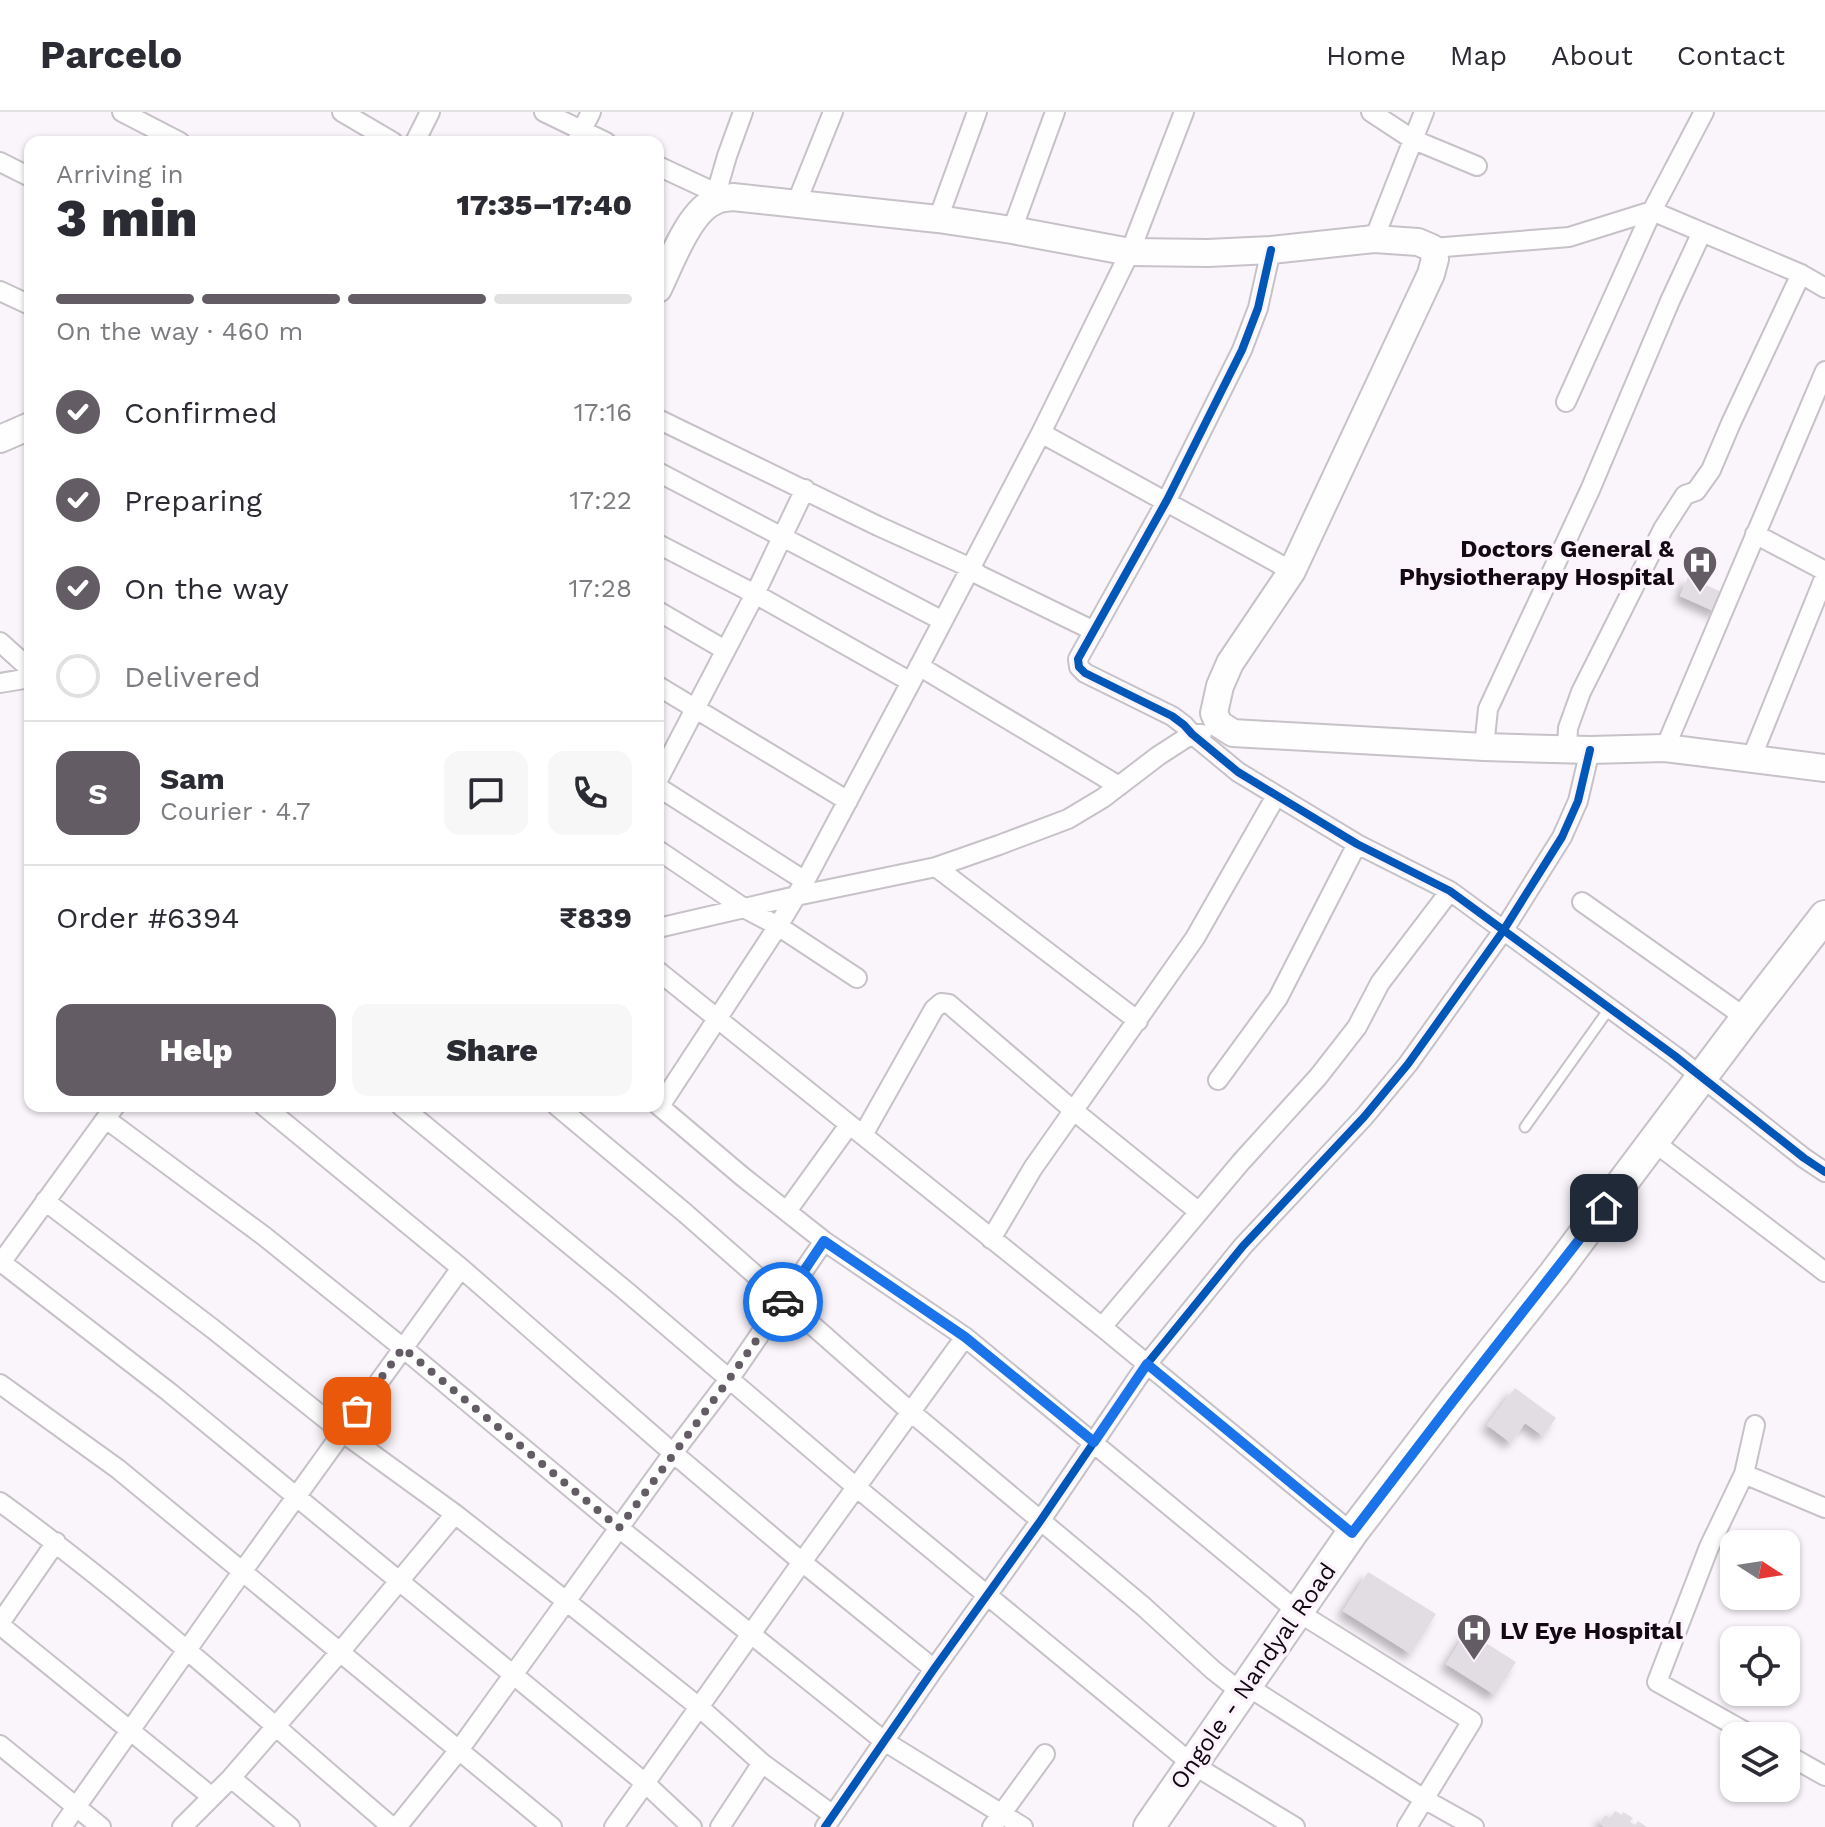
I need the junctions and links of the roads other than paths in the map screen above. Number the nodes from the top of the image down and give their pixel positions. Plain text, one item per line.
1 (122, 112) edge
2 (342, 112) edge
3 (430, 112) edge
4 (544, 112) edge
5 (591, 112) edge
6 (743, 112) edge
7 (833, 112) edge
8 (977, 112) edge
9 (1055, 112) edge
10 (1184, 112) edge
11 (1371, 112) edge
12 (1424, 112) edge
13 (1704, 112) edge
14 (168, 136) edge
15 (383, 136) edge
16 (418, 136) edge
17 (579, 136) edge
18 (1412, 139) junction
19 (0, 162) edge
20 (1477, 166) dead end
21 (664, 169) edge
22 (24, 174) edge
23 (715, 197) junction
24 (796, 204) junction
25 (1652, 211) junction
26 (938, 219) junction
27 (1012, 230) junction
28 (1702, 232) junction
29 (1374, 239) junction
30 (1432, 248) junction
31 (1271, 250) junction
32 (1130, 252) junction
33 (664, 274) edge
34 (1801, 274) junction
35 (1825, 288) edge
36 (0, 291) edge
37 (24, 302) edge
38 (1825, 371) edge
39 (1566, 402) dead end
40 (664, 422) edge
41 (24, 429) edge
42 (1041, 433) junction
43 (0, 439) edge
44 (664, 475) edge
45 (805, 489) junction
46 (1167, 500) junction
47 (1755, 534) junction
48 (781, 537) junction
49 (664, 547) edge
50 (971, 568) junction
51 (1292, 571) junction
52 (1825, 573) edge
53 (755, 594) junction
54 (664, 614) edge
55 (943, 621) junction
56 (1094, 631) junction
57 (0, 642) edge
58 (725, 650) junction
59 (24, 664) edge
60 (915, 674) junction
61 (24, 679) edge
62 (0, 683) edge
63 (664, 689) edge
64 (695, 707) junction
65 (1233, 733) junction
66 (1192, 734) junction
67 (1484, 747) junction
68 (1665, 748) junction
69 (1578, 749) junction
70 (1751, 759) junction
71 (664, 768) edge
72 (1825, 768) edge
73 (1119, 786) junction
74 (664, 791) edge
75 (1276, 796) junction
76 (848, 801) junction
77 (1357, 844) junction
78 (664, 854) edge
79 (936, 867) junction
80 (800, 888) junction
81 (1450, 891) junction
82 (1582, 902) dead end
83 (744, 908) junction
84 (1825, 916) edge
85 (778, 926) junction
86 (664, 927) edge
87 (1503, 931) junction
88 (664, 976) edge
89 (857, 978) dead end
90 (1609, 1009) junction
91 (717, 1018) junction
92 (1746, 1018) junction
93 (1138, 1021) junction
94 (1702, 1078) junction
95 (1218, 1080) dead end
96 (664, 1098) edge
97 (664, 1109) edge
98 (1074, 1111) junction
99 (110, 1112) edge
100 (271, 1112) edge
101 (408, 1112) edge
102 (564, 1112) edge
103 (1525, 1127) dead end
104 (856, 1130) junction
105 (1654, 1142) junction
106 (1825, 1172) edge
107 (45, 1201) junction
108 (787, 1211) junction
109 (1199, 1212) junction
110 (991, 1239) junction
111 (824, 1241) junction
112 (0, 1263) edge
113 (461, 1268) junction
114 (1825, 1272) edge
115 (784, 1301) junction
116 (1102, 1327) junction
117 (965, 1337) junction
118 (403, 1348) junction
119 (1147, 1364) junction
120 (730, 1378) junction
121 (0, 1384) edge
122 (912, 1413) junction
123 (1755, 1425) dead end
124 (342, 1432) junction
125 (1094, 1442) junction
126 (673, 1453) junction
127 (1744, 1474) junction
128 (856, 1487) junction
129 (296, 1497) junction
130 (0, 1502) edge
131 (1825, 1508) edge
132 (455, 1514) junction
133 (1041, 1520) junction
134 (619, 1528) junction
135 (1352, 1533) junction
136 (56, 1542) junction
137 (802, 1562) junction
138 (242, 1572) junction
139 (398, 1581) junction
140 (988, 1595) junction
141 (566, 1601) junction
142 (1298, 1612) junction
143 (0, 1624) edge
144 (751, 1634) junction
145 (187, 1651) junction
146 (340, 1652) junction
147 (934, 1669) junction
148 (514, 1675) junction
149 (1245, 1690) junction
150 (699, 1707) junction
151 (1728, 1722) edge
152 (274, 1726) junction
153 (130, 1729) junction
154 (884, 1741) junction
155 (0, 1745) edge
156 (459, 1750) junction
157 (1045, 1754) dead end
158 (1800, 1762) edge
159 (762, 1763) junction
160 (1192, 1764) junction
161 (1825, 1776) edge
162 (231, 1778) junction
163 (645, 1783) junction
164 (212, 1797) junction
165 (1424, 1799) junction
166 (76, 1808) junction
167 (997, 1820) edge
168 (829, 1821) edge
169 (62, 1827) edge
170 (101, 1827) edge
171 (182, 1827) edge
172 (290, 1827) edge
173 (395, 1827) edge
174 (552, 1827) edge
175 (614, 1827) edge
176 (692, 1827) edge
177 (720, 1827) edge
178 (1023, 1827) edge
179 (1149, 1827) edge
180 (1295, 1827) edge
181 (1407, 1827) edge
182 (1474, 1827) edge

1 - 14 street
2 - 15 street
3 - 16 street
4 - 17 street
5 - 17 street
6 - 23 street
7 - 24 street
8 - 26 street
9 - 27 street
10 - 32 street
11 - 18 street
12 - 18 street
13 - 25 street
18 - 20 street
18 - 29 street
19 - 22 street
21 - 23 street
23 - 24 main road
23 - 33 main road
24 - 26 main road
25 - 28 street
25 - 30 street
25 - 39 street
26 - 27 main road
27 - 32 main road
28 - 34 street
28 - 67 street
29 - 30 main road
29 - 31 main road
30 - 51 main road
31 - 32 main road
31 - 46 street
32 - 42 street
34 - 35 street
34 - 69 street
36 - 37 street
38 - 47 street
40 - 45 street
41 - 43 main road
42 - 46 street
42 - 50 street
44 - 48 street
45 - 48 street
45 - 50 street
46 - 51 street
46 - 56 street
47 - 52 street
47 - 68 street
48 - 53 street
48 - 55 street
49 - 53 street
50 - 55 street
50 - 56 street
51 - 65 main road
52 - 70 street
53 - 58 street
53 - 60 street
54 - 58 street
55 - 60 street
56 - 66 street
57 - 59 street
58 - 64 street
60 - 73 street
60 - 76 street
61 - 62 street
63 - 64 street
64 - 71 street
64 - 76 street
65 - 66 street
65 - 67 main road
66 - 73 street
66 - 75 street
67 - 69 main road
68 - 69 main road
68 - 70 main road
69 - 87 street
70 - 72 main road
73 - 79 street
74 - 80 street
75 - 77 street
75 - 93 street
76 - 80 street
77 - 81 street
77 - 95 street
78 - 83 street
79 - 80 street
79 - 93 street
80 - 83 street
80 - 85 street
81 - 87 street
81 - 109 street
82 - 92 street
83 - 85 street
83 - 86 street
84 - 92 main road, Ongole - Nandyal Road
85 - 89 street
85 - 91 street
87 - 90 street
87 - 119 street
88 - 91 street
90 - 94 street
90 - 103 lane
91 - 96 street
91 - 104 street
92 - 94 main road, Ongole - Nandyal Road
93 - 98 street
94 - 105 main road, Ongole - Nandyal Road
94 - 106 street
97 - 108 street
98 - 104 street
98 - 109 street
98 - 110 street
99 - 107 street
99 - 118 street
100 - 113 street
101 - 120 street
102 - 115 street
104 - 108 street
104 - 110 street
105 - 114 street
105 - 135 main road, Ongole - Nandyal Road
107 - 112 street
107 - 124 street
108 - 111 street
109 - 116 street
110 - 116 street
111 - 115 street
111 - 117 street
112 - 129 street
113 - 118 street
113 - 126 street
115 - 120 street
115 - 122 street
116 - 119 street
117 - 122 street
117 - 125 street
118 - 124 street
118 - 134 street
119 - 125 street
119 - 135 street
120 - 126 street
120 - 128 street
121 - 138 street
122 - 128 street
122 - 133 street
123 - 127 street
124 - 129 street
124 - 132 street
125 - 133 street
125 - 142 street
126 - 134 street
126 - 137 street
127 - 131 street
127 - 151 street
128 - 137 street
128 - 140 street
129 - 138 street
129 - 139 street
130 - 136 street
132 - 139 street
132 - 141 street
133 - 140 street
133 - 149 street
134 - 141 street
134 - 144 street
135 - 142 main road, Ongole - Nandyal Road
136 - 143 street
136 - 145 street
137 - 144 street
137 - 147 street
138 - 145 street
138 - 146 street
139 - 146 street
139 - 148 street
140 - 147 street
140 - 160 street
141 - 148 street
141 - 150 street
142 - 149 main road, Ongole - Nandyal Road
142 - 165 street
143 - 153 street
144 - 150 street
144 - 154 street
145 - 152 street
145 - 153 street
146 - 152 street
146 - 156 street
147 - 154 street
148 - 156 street
148 - 163 street
149 - 160 main road, Ongole - Nandyal Road
149 - 165 street
150 - 159 street
150 - 163 street
152 - 162 street
152 - 173 street
153 - 164 street
153 - 166 street
154 - 167 street
154 - 168 street
155 - 166 street
156 - 173 street
156 - 174 street
157 - 167 street
158 - 161 street
159 - 168 street
159 - 177 street
160 - 179 main road, Ongole - Nandyal Road
160 - 180 street
162 - 164 street
162 - 172 street
163 - 175 street
163 - 176 street
164 - 171 street
165 - 181 street
165 - 182 street
166 - 169 street
166 - 170 street
167 - 178 street

